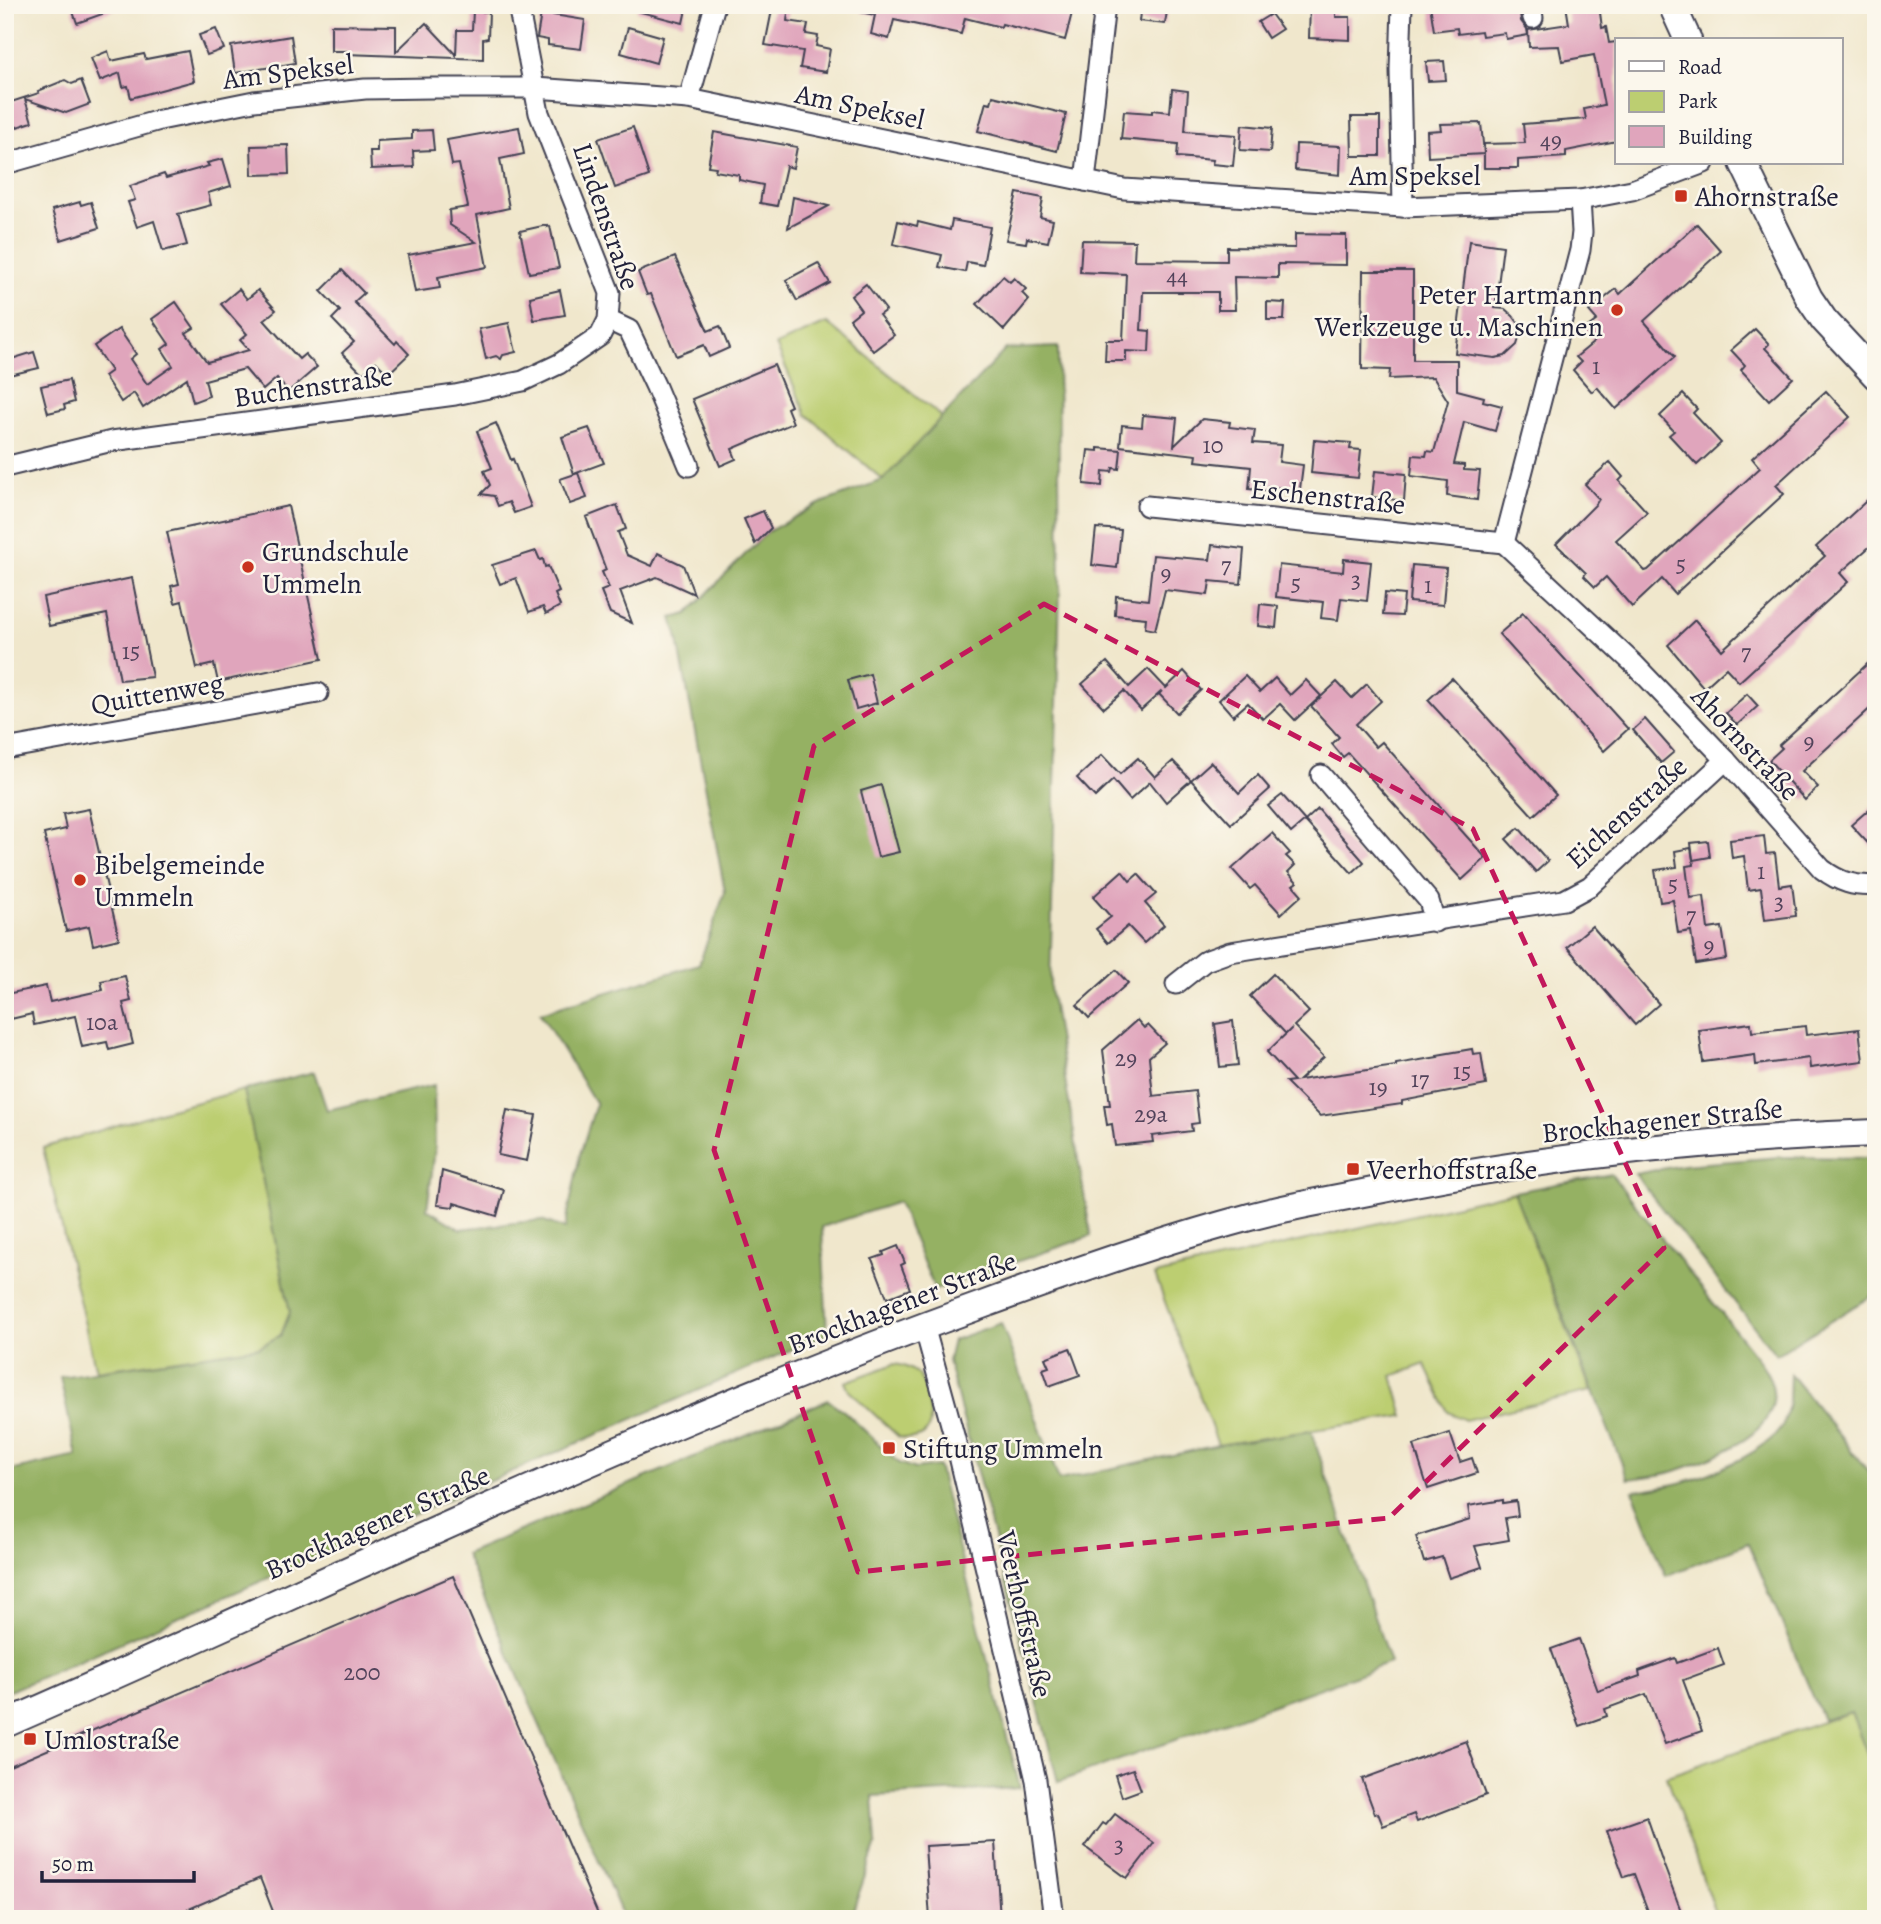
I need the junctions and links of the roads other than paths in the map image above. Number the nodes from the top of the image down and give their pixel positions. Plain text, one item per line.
1 (518, 5) edge
2 (715, 5) edge
3 (1105, 5) edge
4 (1402, 5) edge
5 (1672, 5) edge
6 (1687, 38) edge
7 (535, 88) junction
8 (689, 99) junction
9 (5, 164) edge
10 (1701, 164) edge
11 (1743, 164) edge
12 (1084, 181) junction
13 (1580, 200) junction
14 (1403, 207) junction
15 (608, 320) junction
16 (1876, 376) edge
17 (689, 466) dead end
18 (5, 467) edge
19 (1147, 506) dead end
20 (1504, 543) junction
21 (318, 693) dead end
22 (5, 749) edge
23 (1726, 760) junction
24 (1321, 775) dead end
25 (1876, 885) edge
26 (1435, 922) junction
27 (1176, 984) dead end
28 (1876, 1133) edge
29 (924, 1326) junction
30 (5, 1724) edge
31 (1054, 1919) edge

1 - 7 street, Lindenstraße
2 - 8 street
3 - 12 street
4 - 14 street
5 - 6 main road
7 - 8 street, Am Speksel
7 - 9 street, Am Speksel
7 - 15 street, Lindenstraße
8 - 12 street, Am Speksel
10 - 13 street, Am Speksel
11 - 16 main road
12 - 14 street, Am Speksel
13 - 14 street, Am Speksel
13 - 20 street
15 - 17 street, Lindenstraße
15 - 18 street, Buchenstraße
19 - 20 street, Eschenstraße
20 - 23 street, Ahornstraße
21 - 22 street, Quittenweg
23 - 25 street, Ahornstraße
23 - 26 street, Eichenstraße
24 - 26 street
26 - 27 street, Eichenstraße
28 - 29 main road, Brockhagener Straße
29 - 30 main road, Brockhagener Straße
29 - 31 street, Veerhoffstraße

